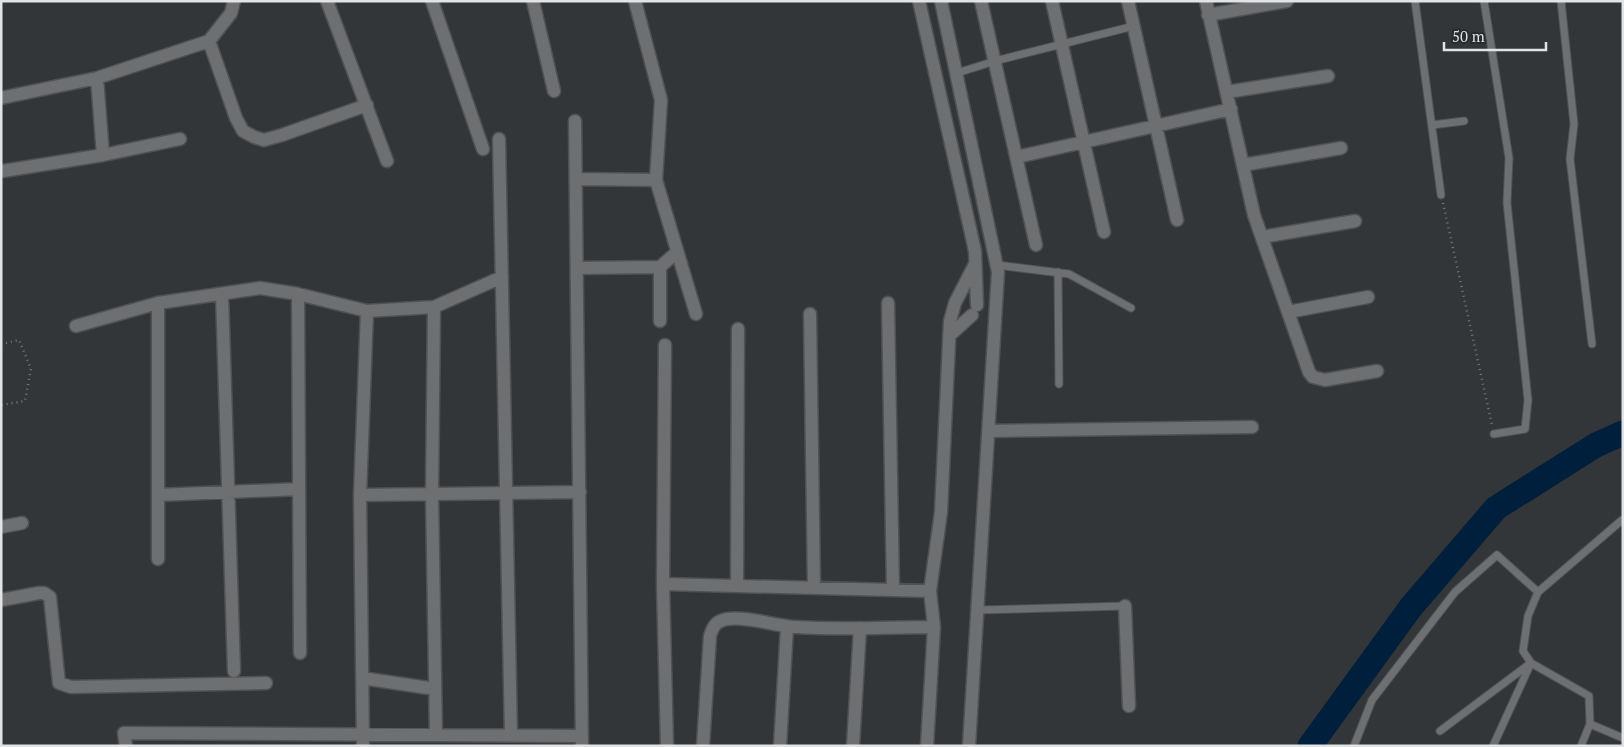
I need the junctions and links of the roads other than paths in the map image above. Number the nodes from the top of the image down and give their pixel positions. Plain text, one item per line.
1 (234, 1) edge
2 (327, 1) edge
3 (432, 1) edge
4 (534, 1) edge
5 (635, 1) edge
6 (919, 1) edge
7 (941, 1) edge
8 (981, 1) edge
9 (1052, 1) edge
10 (1128, 1) edge
11 (1206, 1) edge
12 (1287, 1) edge
13 (1415, 1) edge
14 (1484, 1) edge
15 (1561, 1) edge
16 (1208, 14) junction
17 (1134, 26) junction
18 (209, 41) junction
19 (1062, 45) junction
20 (995, 61) junction
21 (957, 73) junction
22 (1328, 76) dead end
23 (97, 78) junction
24 (554, 91) dead end
25 (1227, 92) junction
26 (1, 98) edge
27 (367, 105) junction
28 (1231, 109) junction
29 (1464, 121) dead end
30 (575, 122) dead end
31 (1157, 125) junction
32 (1432, 125) junction
33 (180, 139) dead end
34 (499, 139) dead end
35 (1085, 140) junction
36 (1340, 148) dead end
37 (483, 149) dead end
38 (103, 155) junction
39 (1017, 156) junction
40 (387, 161) dead end
41 (1243, 165) junction
42 (3, 171) dead end
43 (576, 179) junction
44 (656, 180) junction
45 (1441, 195) road end
46 (1177, 220) dead end
47 (1355, 221) dead end
48 (1104, 232) dead end
49 (1262, 237) junction
50 (1036, 245) dead end
51 (677, 252) junction
52 (975, 264) junction
53 (997, 264) junction
54 (660, 267) junction
55 (577, 268) junction
56 (1058, 272) junction
57 (502, 277) junction
58 (222, 294) junction
59 (298, 294) junction
60 (1368, 298) dead end
61 (158, 303) junction
62 (888, 303) dead end
63 (434, 307) junction
64 (1131, 308) dead end
65 (367, 311) junction
66 (1288, 312) junction
67 (696, 314) dead end
68 (810, 314) dead end
69 (660, 321) dead end
70 (76, 326) dead end
71 (738, 329) dead end
72 (949, 336) junction
73 (1592, 344) dead end
74 (665, 345) dead end
75 (1377, 371) dead end
76 (1058, 384) dead end
77 (1252, 426) dead end
78 (989, 431) junction
79 (1494, 434) road end
80 (299, 489) junction
81 (230, 491) junction
82 (580, 492) junction
83 (507, 493) junction
84 (432, 494) junction
85 (158, 495) junction
86 (360, 495) junction
87 (1622, 520) edge
88 (22, 523) dead end
89 (1, 527) edge
90 (158, 559) dead end
91 (663, 584) junction
92 (737, 586) junction
93 (814, 588) junction
94 (893, 590) junction
95 (930, 591) junction
96 (1538, 592) junction
97 (1, 600) edge
98 (1125, 606) joint
99 (978, 610) junction
100 (787, 627) junction
101 (860, 628) junction
102 (934, 628) junction
103 (300, 653) dead end
104 (1531, 663) junction
105 (234, 671) dead end
106 (362, 678) junction
107 (266, 683) dead end
108 (435, 689) junction
109 (1129, 706) dead end
110 (1590, 724) junction
111 (1440, 731) dead end
112 (436, 735) junction
113 (511, 735) junction
114 (1623, 738) edge
115 (213, 740) edge
116 (293, 740) edge
117 (363, 740) edge
118 (582, 741) edge
119 (126, 746) edge
120 (667, 746) edge
121 (703, 746) edge
122 (780, 746) edge
123 (853, 746) edge
124 (927, 746) edge
125 (969, 746) edge
126 (1354, 746) edge
127 (1493, 746) edge
128 (1581, 746) edge

1 - 18 street
2 - 27 street
3 - 37 street
4 - 24 street
5 - 44 street
6 - 52 street
7 - 21 street
8 - 20 street
9 - 19 street
10 - 17 street
11 - 16 street
12 - 16 street
13 - 32 lane
14 - 79 lane
15 - 73 lane
16 - 25 street
17 - 19 lane
17 - 31 street
18 - 23 street
18 - 27 street
19 - 20 lane
19 - 35 street
20 - 21 lane
20 - 39 street
21 - 53 street
22 - 25 street
23 - 26 street
23 - 38 street
25 - 28 street
27 - 40 street
28 - 31 street
28 - 41 street
29 - 32 lane
30 - 43 street
31 - 35 street
31 - 46 street
32 - 45 lane
33 - 38 street
34 - 57 street
35 - 39 street
35 - 48 street
36 - 41 street
38 - 42 street
39 - 50 street
41 - 49 street
43 - 44 street
43 - 55 street
44 - 51 street
47 - 49 street
49 - 66 street
51 - 54 street
51 - 67 street
52 - 72 street
52 - 72 street
53 - 56 lane
53 - 78 street
54 - 55 street
54 - 69 street
55 - 82 street
56 - 64 lane
56 - 76 lane
57 - 63 street
57 - 83 street
58 - 59 street
58 - 61 street
58 - 81 street
59 - 65 street
59 - 80 street
60 - 66 street
61 - 70 street
61 - 85 street
62 - 94 street
63 - 65 street
63 - 84 street
65 - 86 street
66 - 75 street
68 - 93 street
71 - 92 street
72 - 95 street
74 - 91 street
77 - 78 street
78 - 99 street
80 - 81 street
80 - 103 street
81 - 85 street
81 - 105 street
82 - 83 street
82 - 118 street
83 - 84 street
83 - 113 street
84 - 86 street
84 - 108 street
85 - 90 street
86 - 106 street
87 - 96 lane
88 - 89 street
91 - 92 street
91 - 120 street
92 - 93 street
93 - 94 street
94 - 95 street
95 - 102 street
96 - 104 lane
96 - 126 lane
97 - 107 street
98 - 99 lane
98 - 109 street
99 - 125 street
100 - 101 street
100 - 121 street
100 - 122 street
101 - 102 street
101 - 123 street
102 - 124 street
104 - 110 lane
104 - 111 lane
104 - 127 lane
106 - 108 street
106 - 117 street
108 - 112 street
110 - 114 lane
110 - 128 lane
112 - 113 street
112 - 117 street
113 - 118 street
115 - 116 street
115 - 119 street
116 - 117 street

